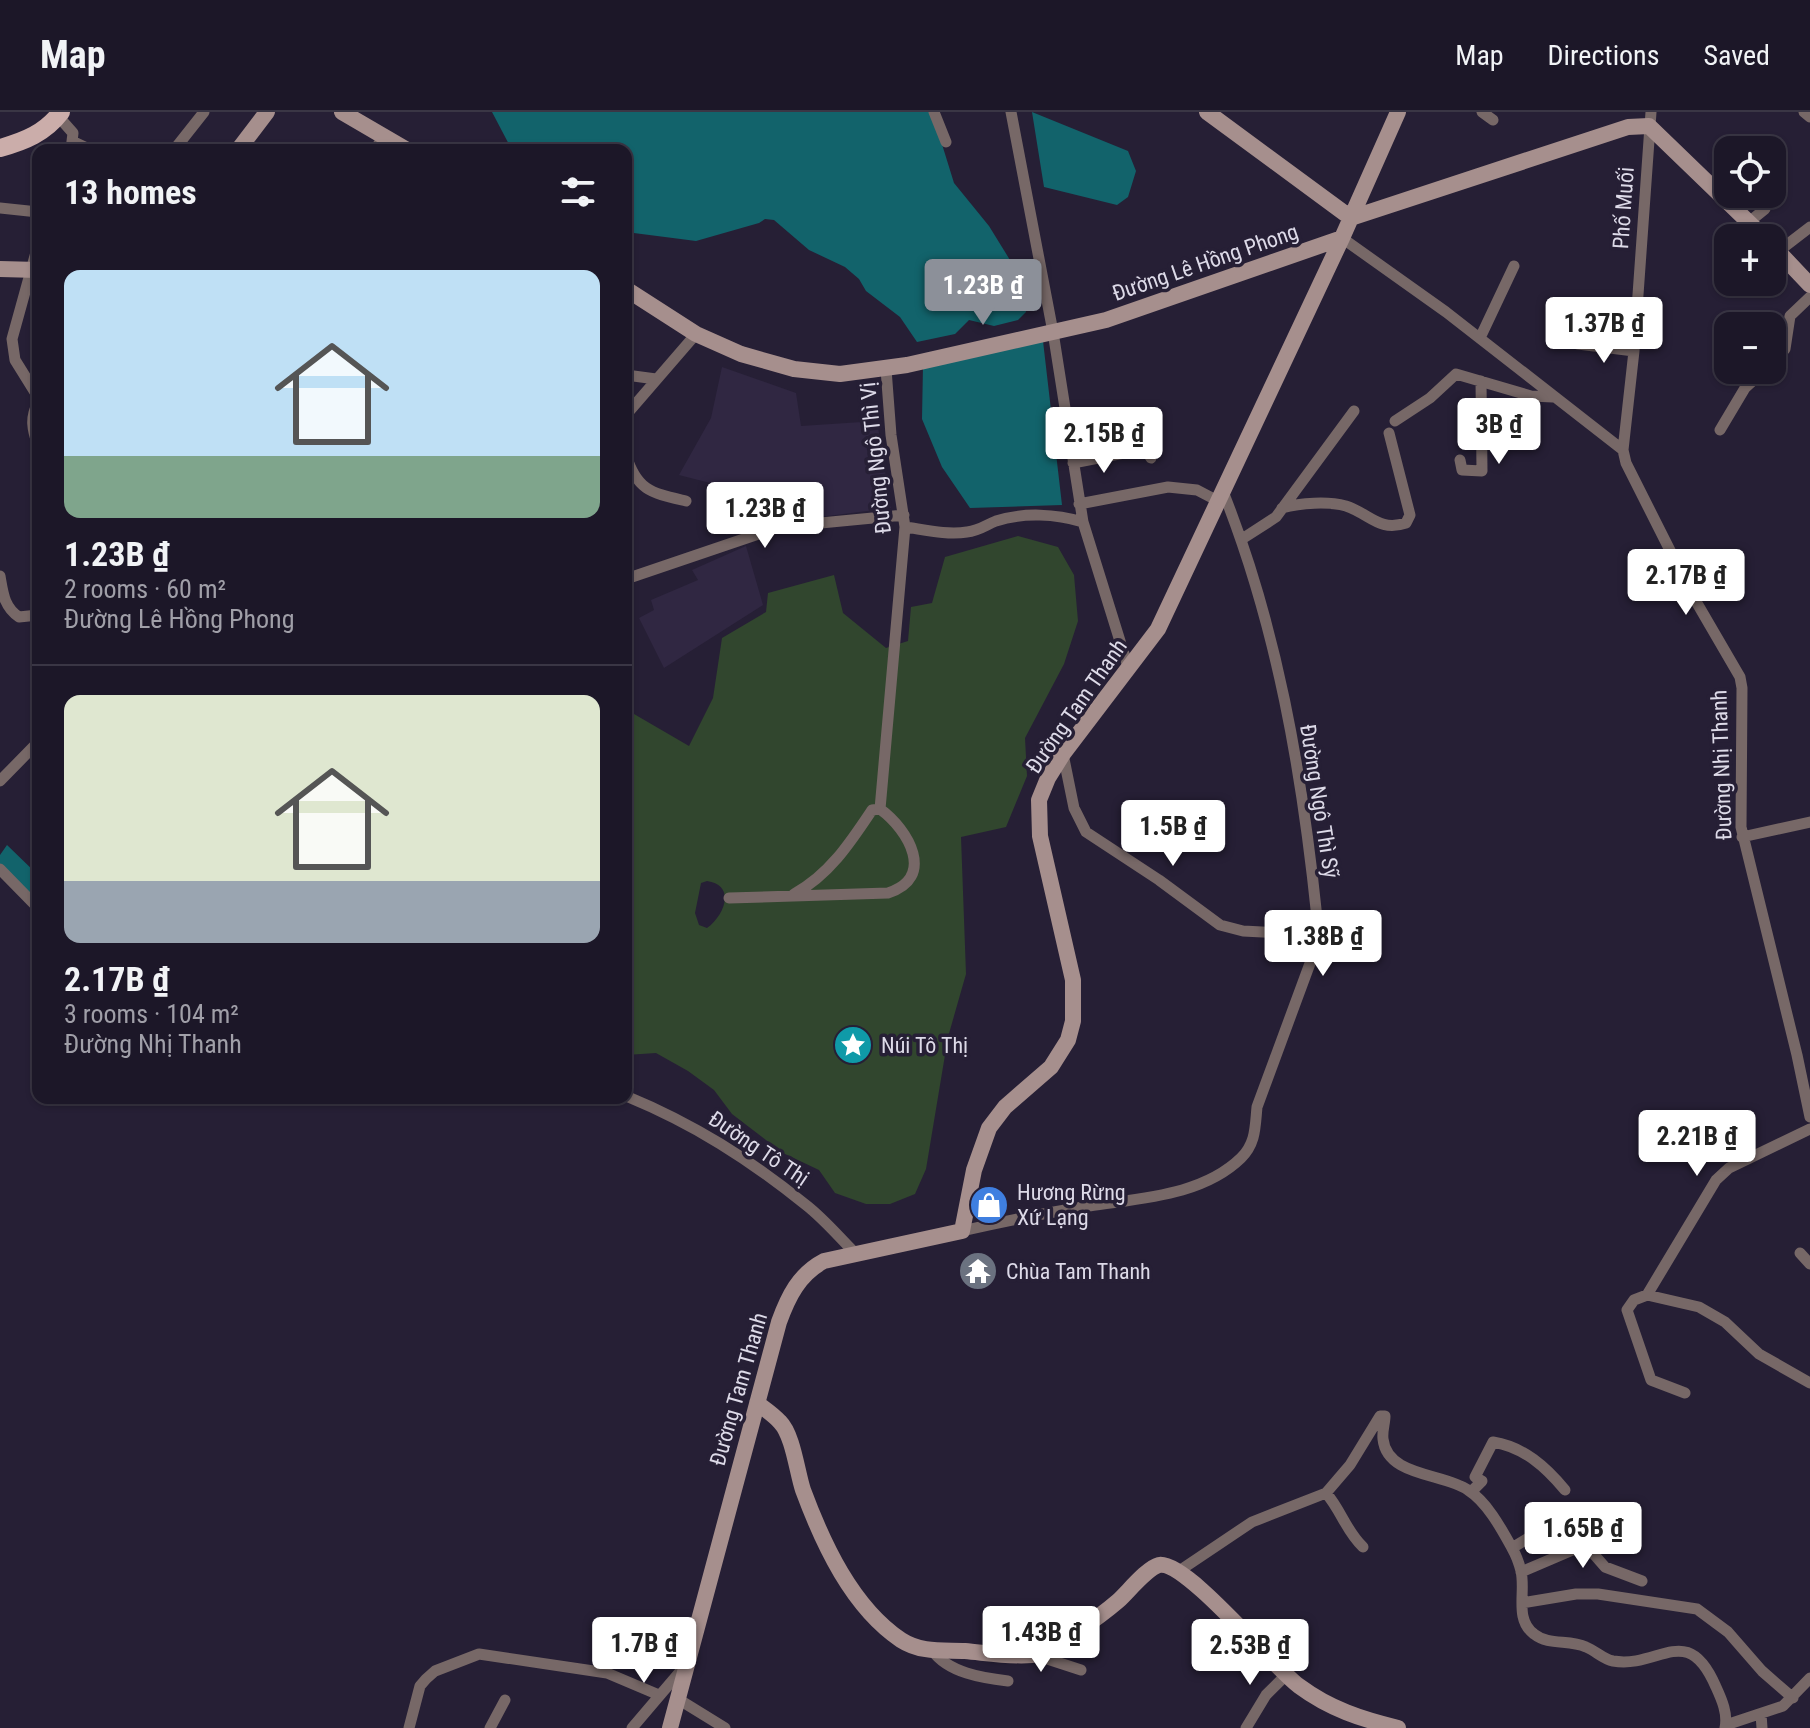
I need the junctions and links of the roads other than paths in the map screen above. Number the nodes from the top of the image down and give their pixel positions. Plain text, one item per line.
1 (204, 112) edge
2 (267, 112) edge
3 (342, 112) edge
4 (934, 112) edge
5 (1011, 112) edge
6 (1207, 112) edge
7 (1398, 112) edge
8 (1482, 112) edge
9 (1804, 112) edge
10 (60, 114) edge
11 (1810, 117) edge
12 (1650, 119) edge
13 (1493, 120) dead end
14 (946, 142) dead end
15 (72, 144) edge
16 (179, 144) edge
17 (243, 144) edge
18 (379, 144) edge
19 (0, 148) edge
20 (0, 208) edge
21 (1765, 208) edge
22 (32, 211) edge
23 (1351, 218) junction
24 (1749, 222) joint
25 (1810, 227) edge
26 (1342, 238) junction
27 (1786, 241) edge
28 (1786, 260) edge
29 (1514, 266) dead end
30 (0, 269) edge
31 (32, 271) edge
32 (32, 277) edge
33 (1810, 285) edge
34 (632, 293) edge
35 (1810, 297) edge
36 (1053, 332) junction
37 (696, 334) junction
38 (1480, 338) junction
39 (1786, 342) edge
40 (1578, 344) dead end
41 (1634, 351) junction
42 (886, 369) junction
43 (632, 376) edge
44 (656, 379) junction
45 (1481, 381) junction
46 (1751, 384) edge
47 (32, 389) edge
48 (1553, 397) junction
49 (632, 408) edge
50 (1354, 411) dead end
51 (1395, 421) dead end
52 (1720, 430) dead end
53 (1068, 432) junction
54 (1389, 433) dead end
55 (1623, 450) junction
56 (1129, 452) dead end
57 (1151, 458) dead end
58 (1460, 460) dead end
59 (1073, 463) junction
60 (632, 469) edge
61 (1220, 495) junction
62 (686, 501) dead end
63 (1079, 504) junction
64 (1282, 508) junction
65 (905, 521) junction
66 (1083, 522) junction
67 (1242, 539) junction
68 (0, 576) edge
69 (632, 577) edge
70 (32, 616) edge
71 (19, 617) junction
72 (5, 619) dead end
73 (1129, 670) junction
74 (32, 748) edge
75 (1063, 754) junction
76 (0, 781) edge
77 (880, 809) junction
78 (1810, 822) edge
79 (1742, 837) junction
80 (0, 869) edge
81 (790, 896) junction
82 (729, 898) dead end
83 (32, 902) edge
84 (1317, 935) junction
85 (632, 1099) edge
86 (1810, 1117) edge
87 (1810, 1129) edge
88 (962, 1231) junction
89 (855, 1253) junction
90 (1800, 1253) dead end
91 (1810, 1264) edge
92 (1647, 1295) junction
93 (1810, 1383) edge
94 (1685, 1393) dead end
95 (757, 1403) junction
96 (1565, 1490) dead end
97 (1471, 1492) junction
98 (1326, 1493) junction
99 (1551, 1520) dead end
100 (1363, 1547) dead end
101 (1512, 1548) junction
102 (1179, 1571) junction
103 (1521, 1572) junction
104 (1642, 1581) dead end
105 (1522, 1603) junction
106 (932, 1650) junction
107 (1035, 1655) junction
108 (684, 1666) junction
109 (1081, 1670) dead end
110 (1286, 1675) junction
111 (1810, 1678) edge
112 (1008, 1681) dead end
113 (659, 1695) junction
114 (1793, 1698) junction
115 (678, 1699) junction
116 (505, 1700) dead end
117 (1761, 1714) junction
118 (1726, 1727) edge
119 (409, 1728) edge
120 (490, 1728) edge
121 (632, 1728) edge
122 (670, 1728) edge
123 (725, 1728) edge
124 (1246, 1728) edge
125 (1398, 1728) edge
126 (1762, 1728) edge

1 - 16 street
2 - 17 street
3 - 18 street
4 - 14 street
5 - 36 street
6 - 23 street
7 - 23 street, Đường Tam Thanh
8 - 13 street
9 - 11 street
10 - 15 street
10 - 19 main road
12 - 23 street
12 - 24 street
12 - 41 street, Phố Muối
20 - 22 street
21 - 24 street
23 - 26 street, Đường Tam Thanh
25 - 27 street
26 - 36 street, Đường Lê Hồng Phong
26 - 38 street
26 - 61 street, Đường Tam Thanh
28 - 33 street
29 - 38 street
30 - 31 street
32 - 47 street
34 - 37 street, Đường Lê Hồng Phong
35 - 39 street
36 - 42 street, Đường Lê Hồng Phong
36 - 53 street
37 - 42 street, Đường Lê Hồng Phong
37 - 44 street
38 - 48 street
40 - 41 street
41 - 55 street, Phố Muối
42 - 65 street, Đường Ngô Thì Vị
43 - 44 street
44 - 49 street
45 - 48 street
45 - 51 street
45 - 58 street
46 - 52 street
48 - 55 street
50 - 64 street
53 - 57 street
53 - 59 street
54 - 64 street
55 - 79 street, Đường Nhị Thanh
56 - 59 street
59 - 63 street
60 - 62 street
61 - 63 street
61 - 67 street, Đường Ngô Thì Sỹ
61 - 73 street, Đường Tam Thanh
63 - 66 street
64 - 67 street
65 - 66 street
65 - 69 street
65 - 77 street, Đường Ngô Thì Vị
66 - 73 street
67 - 84 street, Đường Ngô Thì Sỹ
68 - 71 street
70 - 71 street
71 - 72 street
73 - 75 street, Đường Tam Thanh
74 - 76 street
75 - 84 street
75 - 88 street, Đường Tam Thanh
77 - 81 street
77 - 81 street
78 - 79 street
79 - 86 street, Đường Nhị Thanh
80 - 83 street
81 - 82 street
84 - 88 street, Đường Ngô Thì Sỹ
85 - 89 street, Đường Tô Thị
87 - 92 street
88 - 89 street, Đường Tam Thanh
89 - 95 street, Đường Tam Thanh
90 - 91 street
92 - 93 street
92 - 94 street
95 - 106 street
95 - 108 street, Đường Tam Thanh
96 - 97 street
97 - 98 street
97 - 101 street
98 - 100 street
98 - 102 street
99 - 101 street
101 - 103 street
102 - 107 street
102 - 110 street
103 - 104 street
103 - 105 street
105 - 114 street
105 - 118 street
106 - 107 street
106 - 112 street
107 - 109 street
108 - 113 street
108 - 115 street, Đường Tam Thanh
110 - 124 street
110 - 125 street
111 - 114 street
113 - 119 street
113 - 121 street
114 - 117 street
115 - 122 street, Đường Tam Thanh
115 - 123 street
116 - 120 street
117 - 118 street
117 - 126 street

